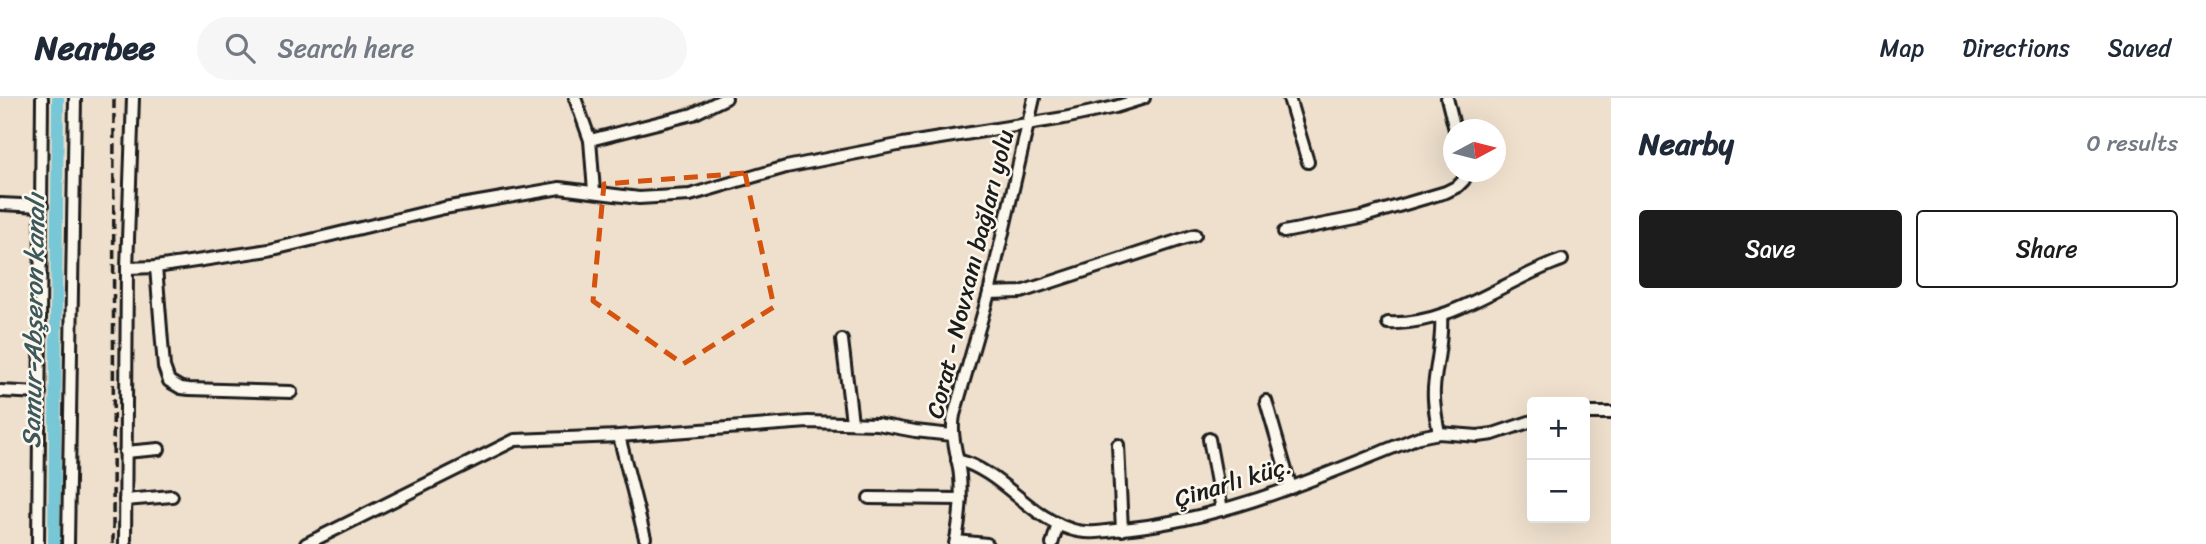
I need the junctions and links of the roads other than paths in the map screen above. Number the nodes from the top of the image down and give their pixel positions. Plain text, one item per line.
1 (42, 98) edge
2 (75, 98) edge
3 (133, 98) edge
4 (575, 98) edge
5 (726, 98) edge
6 (1034, 98) edge
7 (1144, 98) edge
8 (1289, 98) edge
9 (1447, 98) edge
10 (1452, 119) edge
11 (1028, 124) junction
12 (590, 140) junction
13 (1308, 162) dead end
14 (1462, 182) edge
15 (594, 191) junction
16 (0, 204) edge
17 (42, 206) junction
18 (1284, 232) dead end
19 (1195, 235) dead end
20 (1562, 260) dead end
21 (156, 267) junction
22 (127, 268) junction
23 (989, 293) junction
24 (1441, 316) junction
25 (1388, 323) dead end
26 (842, 340) dead end
27 (0, 391) edge
28 (291, 392) dead end
29 (40, 393) junction
30 (1266, 401) dead end
31 (1590, 413) edge
32 (1611, 413) edge
33 (852, 422) junction
34 (1527, 423) edge
35 (1439, 433) junction
36 (953, 435) junction
37 (619, 436) junction
38 (1209, 439) dead end
39 (1118, 445) dead end
40 (159, 449) dead end
41 (125, 452) junction
42 (957, 460) junction
43 (1291, 488) junction
44 (172, 496) dead end
45 (869, 498) dead end
46 (961, 499) junction
47 (125, 500) junction
48 (1222, 510) junction
49 (1058, 524) junction
50 (1122, 530) junction
51 (1092, 532) junction
52 (645, 538) dead end
53 (955, 543) edge
54 (38, 544) edge
55 (68, 544) edge
56 (125, 544) edge
57 (306, 544) edge
58 (987, 544) edge
59 (1052, 544) edge
60 (1096, 544) edge

1 - 17 street
2 - 55 street
3 - 22 street
4 - 12 street
5 - 12 street
6 - 11 street, Corat - Novxanı bağları yolu
7 - 11 street
8 - 13 street
9 - 10 street
11 - 15 street
11 - 23 street, Corat - Novxanı bağları yolu
12 - 15 street
14 - 18 street
15 - 21 street
16 - 17 street
17 - 29 street
19 - 23 street
20 - 24 street
21 - 22 street
21 - 28 street
22 - 41 street
23 - 36 street, Corat - Novxanı bağları yolu
24 - 25 street
24 - 35 street
26 - 33 street
27 - 29 street
29 - 54 street
30 - 43 street
31 - 32 street
33 - 36 street
33 - 37 street
34 - 35 street, Çinarlı küç.
35 - 43 street, Çinarlı küç.
36 - 42 street, Corat - Novxanı bağları yolu
37 - 52 street
37 - 57 street
38 - 48 street
39 - 50 street
40 - 41 street
41 - 47 street
42 - 46 street, Corat - Novxanı bağları yolu
42 - 49 street, Çinarlı küç.
43 - 48 street, Çinarlı küç.
44 - 47 street
45 - 46 street
46 - 53 street, Corat - Novxanı bağları yolu
47 - 56 street
48 - 50 street, Çinarlı küç.
49 - 51 street, Çinarlı küç.
49 - 59 street
50 - 51 street, Çinarlı küç.
51 - 60 street
53 - 58 street

